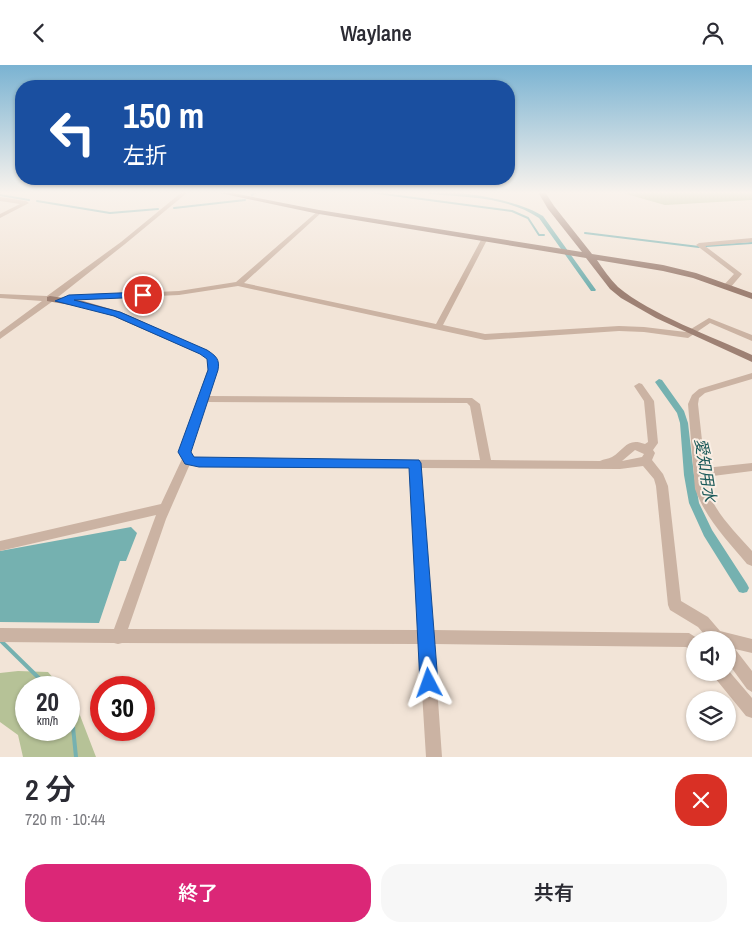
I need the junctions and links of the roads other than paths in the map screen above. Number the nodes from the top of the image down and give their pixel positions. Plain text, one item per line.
1 (145, 224) edge
2 (305, 224) edge
3 (391, 224) edge
4 (564, 224) edge
5 (484, 240) junction
6 (752, 240) edge
7 (590, 257) junction
8 (238, 284) junction
9 (727, 286) junction
10 (0, 296) edge
11 (752, 296) edge
12 (55, 300) junction
13 (438, 327) junction
14 (693, 332) junction
15 (0, 337) edge
16 (752, 338) edge
17 (204, 352) joint
18 (752, 359) edge
19 (752, 376) edge
20 (639, 386) dead end
21 (202, 399) junction
22 (646, 455) junction
23 (187, 459) junction
24 (415, 463) junction
25 (486, 464) junction
26 (602, 464) junction
27 (752, 467) edge
28 (700, 473) junction
29 (164, 509) junction
30 (0, 546) edge
31 (752, 560) edge
32 (711, 631) edge
33 (0, 635) edge
34 (118, 637) junction
35 (426, 638) junction
36 (686, 641) edge
37 (736, 642) edge
38 (752, 646) edge
39 (736, 662) edge
40 (727, 681) edge
41 (752, 684) edge
42 (752, 709) edge
43 (434, 757) edge

1 - 12 street
2 - 8 street
3 - 5 main road
4 - 7 main road
5 - 7 main road
5 - 13 street
6 - 9 street
7 - 9 main road
7 - 14 main road
8 - 12 street
8 - 13 street
9 - 11 main road
10 - 12 street
12 - 15 street
12 - 17 main road
13 - 14 street
14 - 16 street
14 - 18 main road
17 - 21 street
19 - 28 street
20 - 22 street
21 - 23 street
21 - 25 street
22 - 26 street
22 - 26 street
22 - 32 street
23 - 24 street
23 - 29 street
24 - 25 street
24 - 35 street
25 - 26 street
27 - 28 street
28 - 31 street
29 - 30 street
29 - 34 street
33 - 34 street
34 - 35 street
35 - 36 street
35 - 43 street
37 - 38 street
39 - 41 street
40 - 42 street

